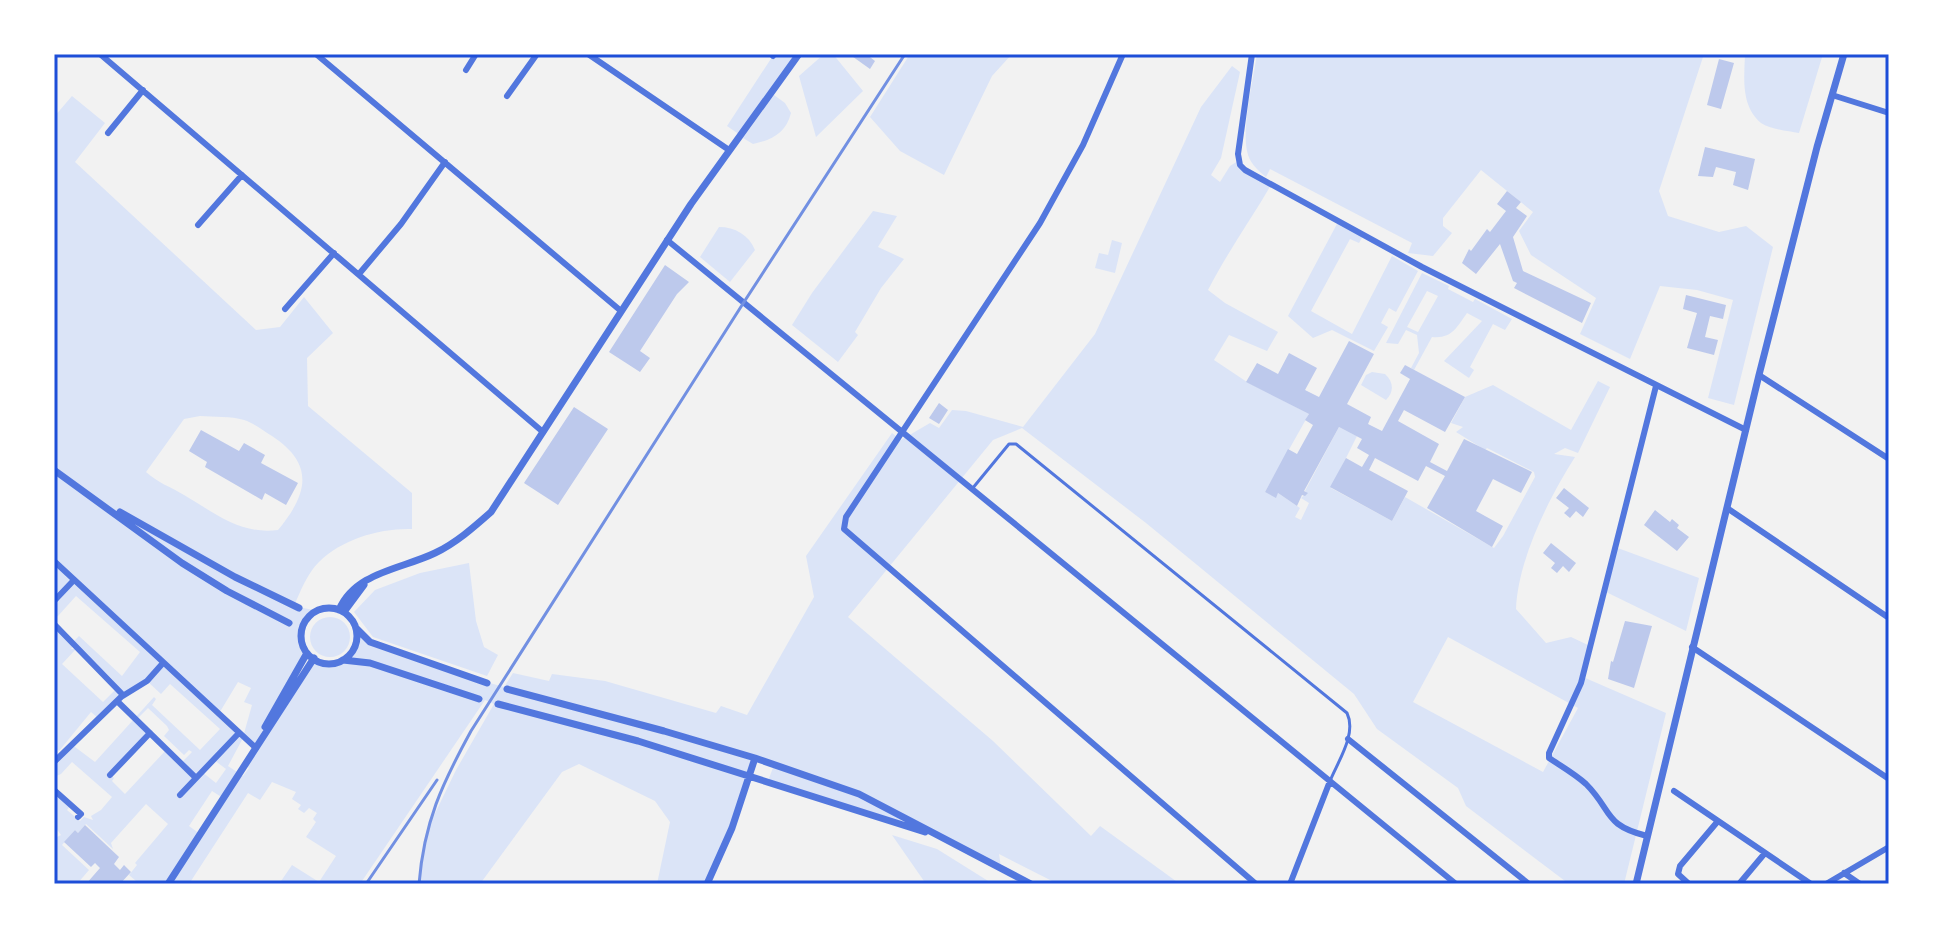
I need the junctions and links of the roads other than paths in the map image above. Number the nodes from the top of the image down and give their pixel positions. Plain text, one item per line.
1 (100, 54) edge
2 (316, 54) edge
3 (476, 54) edge
4 (537, 54) edge
5 (589, 54) edge
6 (799, 54) edge
7 (1123, 54) edge
8 (1252, 54) edge
9 (1844, 54) edge
10 (466, 70) dead end
11 (143, 90) junction
12 (1832, 95) junction
13 (507, 96) dead end
14 (1889, 113) edge
15 (108, 133) dead end
16 (729, 150) junction
17 (445, 162) junction
18 (242, 175) junction
19 (198, 225) dead end
20 (667, 240) junction
21 (334, 253) junction
22 (359, 274) junction
23 (285, 309) dead end
24 (621, 311) junction
25 (1759, 375) junction
26 (1656, 386) junction
27 (1746, 430) junction
28 (543, 432) junction
29 (903, 432) junction
30 (1889, 459) edge
31 (54, 470) edge
32 (972, 489) junction
33 (100, 502) junction
34 (1727, 508) junction
35 (54, 561) edge
36 (74, 580) junction
37 (54, 601) edge
38 (318, 611) junction
39 (342, 611) junction
40 (1889, 618) edge
41 (54, 624) edge
42 (356, 628) junction
43 (302, 636) junction
44 (1692, 647) junction
45 (310, 656) junction
46 (343, 660) junction
47 (163, 663) junction
48 (487, 683) dead end
49 (507, 689) dead end
50 (120, 698) junction
51 (479, 699) dead end
52 (498, 704) dead end
53 (150, 733) junction
54 (238, 734) junction
55 (1348, 739) junction
56 (256, 748) junction
57 (755, 758) junction
58 (54, 762) edge
59 (110, 775) dead end
60 (750, 776) junction
61 (196, 778) junction
62 (1889, 779) edge
63 (1330, 781) junction
64 (54, 790) edge
65 (1674, 791) dead end
66 (180, 795) dead end
67 (78, 817) dead end
68 (1718, 821) junction
69 (1647, 836) junction
70 (949, 841) junction
71 (1889, 847) edge
72 (1765, 853) junction
73 (1844, 873) junction
74 (168, 884) edge
75 (707, 884) edge
76 (1031, 884) edge
77 (1256, 884) edge
78 (1290, 884) edge
79 (1456, 884) edge
80 (1529, 884) edge
81 (1636, 884) edge
82 (1689, 884) edge
83 (1739, 884) edge
84 (1811, 884) edge
85 (1826, 884) edge
86 (1860, 884) edge

1 - 11 street
2 - 17 street
3 - 10 street
4 - 13 street
5 - 16 street
6 - 16 street
7 - 29 street
8 - 26 street
9 - 12 street
11 - 15 street
11 - 18 street
12 - 14 street
12 - 25 street
16 - 20 street
17 - 22 street
17 - 24 street
18 - 19 street
18 - 21 street
20 - 24 street
20 - 29 street
21 - 22 street
21 - 23 street
22 - 28 street
24 - 28 street
25 - 27 street
25 - 30 street
26 - 27 street
26 - 69 street
27 - 34 street
28 - 39 street
29 - 32 street
29 - 77 street
31 - 33 street
32 - 55 lane
32 - 63 street
33 - 38 street
33 - 43 street
34 - 40 street
34 - 44 street
35 - 36 street
36 - 37 street
36 - 47 street
38 - 39 street
38 - 43 street
39 - 42 street
41 - 50 street
42 - 46 street
42 - 48 street
43 - 45 street
44 - 62 street
44 - 69 street
45 - 46 street
45 - 56 street
46 - 51 street
47 - 50 street
47 - 54 street
49 - 57 street
50 - 53 street
50 - 58 street
52 - 60 street
53 - 59 street
53 - 61 street
54 - 56 street
54 - 61 street
55 - 63 lane
55 - 80 street
56 - 74 street
57 - 60 street
57 - 70 street
60 - 70 street
60 - 75 street
61 - 66 street
63 - 78 street
63 - 79 street
64 - 67 street
65 - 68 street
68 - 72 street
68 - 82 street
69 - 81 street
70 - 76 street
71 - 73 street
72 - 83 street
72 - 84 street
73 - 85 street
73 - 86 street

